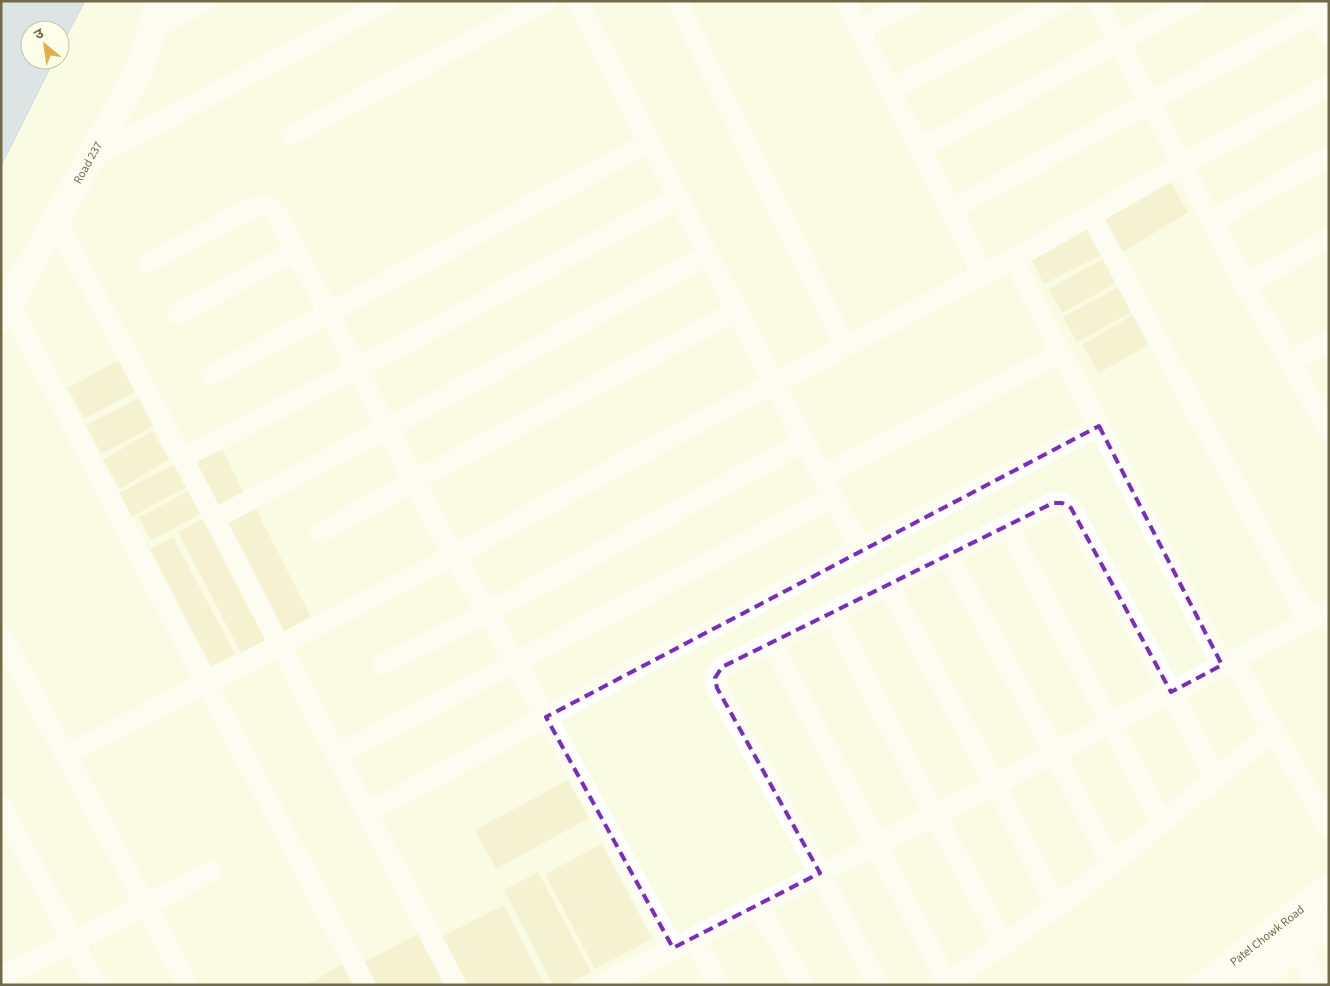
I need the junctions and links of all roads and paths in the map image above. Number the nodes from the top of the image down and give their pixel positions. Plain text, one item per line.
1 (160, 1) edge
2 (205, 1) edge
3 (388, 1) edge
4 (546, 1) edge
5 (577, 1) edge
6 (677, 1) edge
7 (845, 1) edge
8 (913, 1) edge
9 (1064, 1) edge
10 (1097, 1) edge
11 (1195, 1) edge
12 (1314, 7) edge
13 (152, 29) junction
14 (860, 30) junction
15 (1329, 34) edge
16 (1119, 42) junction
17 (1329, 86) edge
18 (890, 90) junction
19 (1150, 103) junction
20 (291, 135) dead end
21 (650, 142) junction
22 (920, 149) junction
23 (1329, 156) edge
24 (90, 159) junction
25 (1182, 164) junction
26 (678, 198) junction
27 (950, 210) junction
28 (1091, 215) junction
29 (1212, 220) junction
30 (56, 221) junction
31 (1329, 238) edge
32 (295, 251) junction
33 (707, 254) junction
34 (1013, 259) junction
35 (149, 262) dead end
36 (983, 274) junction
37 (1245, 285) junction
38 (5, 311) edge
39 (736, 311) junction
40 (329, 313) junction
41 (177, 314) dead end
42 (1329, 340) edge
43 (845, 346) junction
44 (1061, 352) junction
45 (1289, 362) junction
46 (357, 369) junction
47 (211, 375) dead end
48 (773, 384) junction
49 (1099, 426) junction
50 (387, 428) junction
51 (1329, 430) edge
52 (804, 442) junction
53 (182, 458) junction
54 (822, 476) junction
55 (414, 481) junction
56 (833, 498) junction
57 (214, 519) junction
58 (1008, 526) junction
59 (320, 533) dead end
60 (860, 549) junction
61 (455, 555) junction
62 (948, 555) junction
63 (888, 585) junction
64 (1329, 610) edge
65 (487, 612) junction
66 (832, 612) junction
67 (1308, 620) junction
68 (1, 634) edge
69 (772, 642) junction
70 (280, 646) junction
71 (1227, 662) junction
72 (515, 663) junction
73 (383, 664) dead end
74 (206, 683) junction
75 (1171, 692) junction
76 (546, 717) junction
77 (1112, 723) junction
78 (1272, 731) junction
79 (1055, 753) junction
80 (66, 755) junction
81 (337, 755) junction
82 (1216, 778) junction
83 (995, 784) junction
84 (1, 806) edge
85 (366, 813) junction
86 (936, 815) junction
87 (1162, 822) junction
88 (1329, 828) edge
89 (876, 845) junction
90 (1112, 864) junction
91 (212, 871) dead end
92 (820, 873) junction
93 (1329, 886) edge
94 (146, 904) junction
95 (757, 906) junction
96 (1057, 907) junction
97 (1329, 922) edge
98 (694, 938) junction
99 (72, 941) junction
100 (1302, 943) junction
101 (1004, 944) junction
102 (673, 948) junction
103 (1, 977) edge
104 (634, 978) edge
105 (947, 984) edge
106 (96, 985) edge
107 (188, 985) edge
108 (365, 985) edge
109 (456, 985) edge
110 (602, 985) edge
111 (718, 985) edge
112 (804, 985) edge
113 (878, 985) edge
114 (1204, 985) edge
115 (1250, 985) edge
116 (1313, 985) edge

1 - 13 street, Road 237
2 - 13 street
3 - 24 street
4 - 20 street
5 - 21 street
6 - 43 street
7 - 14 street
8 - 14 street
9 - 18 street
10 - 16 street
11 - 16 street
12 - 15 street
12 - 19 street
13 - 24 street, Road 237
14 - 18 street
16 - 19 street
16 - 22 street
17 - 25 street
18 - 22 street
19 - 25 street
19 - 27 street
21 - 26 street
21 - 40 street
22 - 27 street
23 - 29 street
24 - 30 street, Road 237
25 - 28 street
25 - 29 street
26 - 33 street
26 - 46 street
27 - 36 street
28 - 34 street
28 - 67 street
29 - 37 street
30 - 38 street, Road 237
30 - 53 street
31 - 37 street
32 - 35 street
32 - 40 street
32 - 41 street
33 - 39 street
33 - 50 street
34 - 36 street
34 - 44 street
36 - 43 street
37 - 45 street
38 - 74 street
39 - 48 street
39 - 55 street
40 - 46 street
40 - 47 street
42 - 45 street
43 - 48 street
44 - 49 street
44 - 54 street
45 - 51 street
46 - 50 street
46 - 53 street
48 - 52 street
48 - 61 street
49 - 60 street
49 - 71 street
50 - 55 street
50 - 57 street
52 - 54 street
52 - 65 street
53 - 57 street
54 - 56 street
55 - 59 street
55 - 61 street
56 - 60 street
56 - 72 street
57 - 70 street
58 - 62 street
58 - 75 street
58 - 77 street
60 - 76 street
61 - 65 street
61 - 70 street
62 - 63 street
62 - 79 street
63 - 66 street
63 - 83 street
64 - 67 street
65 - 72 street
65 - 73 street
66 - 69 street
66 - 86 street
67 - 71 street
68 - 80 street
69 - 89 street
69 - 92 street
70 - 74 street
70 - 81 street
71 - 75 street
71 - 78 street
72 - 76 street
72 - 81 street
74 - 80 street
74 - 108 street
75 - 77 street
75 - 82 street
76 - 85 street
76 - 102 street
77 - 79 street
77 - 87 street
78 - 82 street
78 - 88 street
79 - 83 street
79 - 90 street
80 - 94 street
81 - 85 street
82 - 87 street
83 - 86 street
83 - 96 street
84 - 99 street
85 - 109 street
86 - 89 street
86 - 101 street
87 - 90 street
89 - 92 street
89 - 105 street
90 - 96 street
91 - 94 street
92 - 95 street
92 - 113 street
93 - 114 street, Patel Chowk Road
94 - 99 street
94 - 107 street
95 - 98 street
95 - 112 street
96 - 101 street
97 - 100 street
98 - 102 street
98 - 111 street
99 - 103 street
99 - 106 street
100 - 115 street
100 - 116 street
101 - 105 street
102 - 104 street
104 - 110 street

